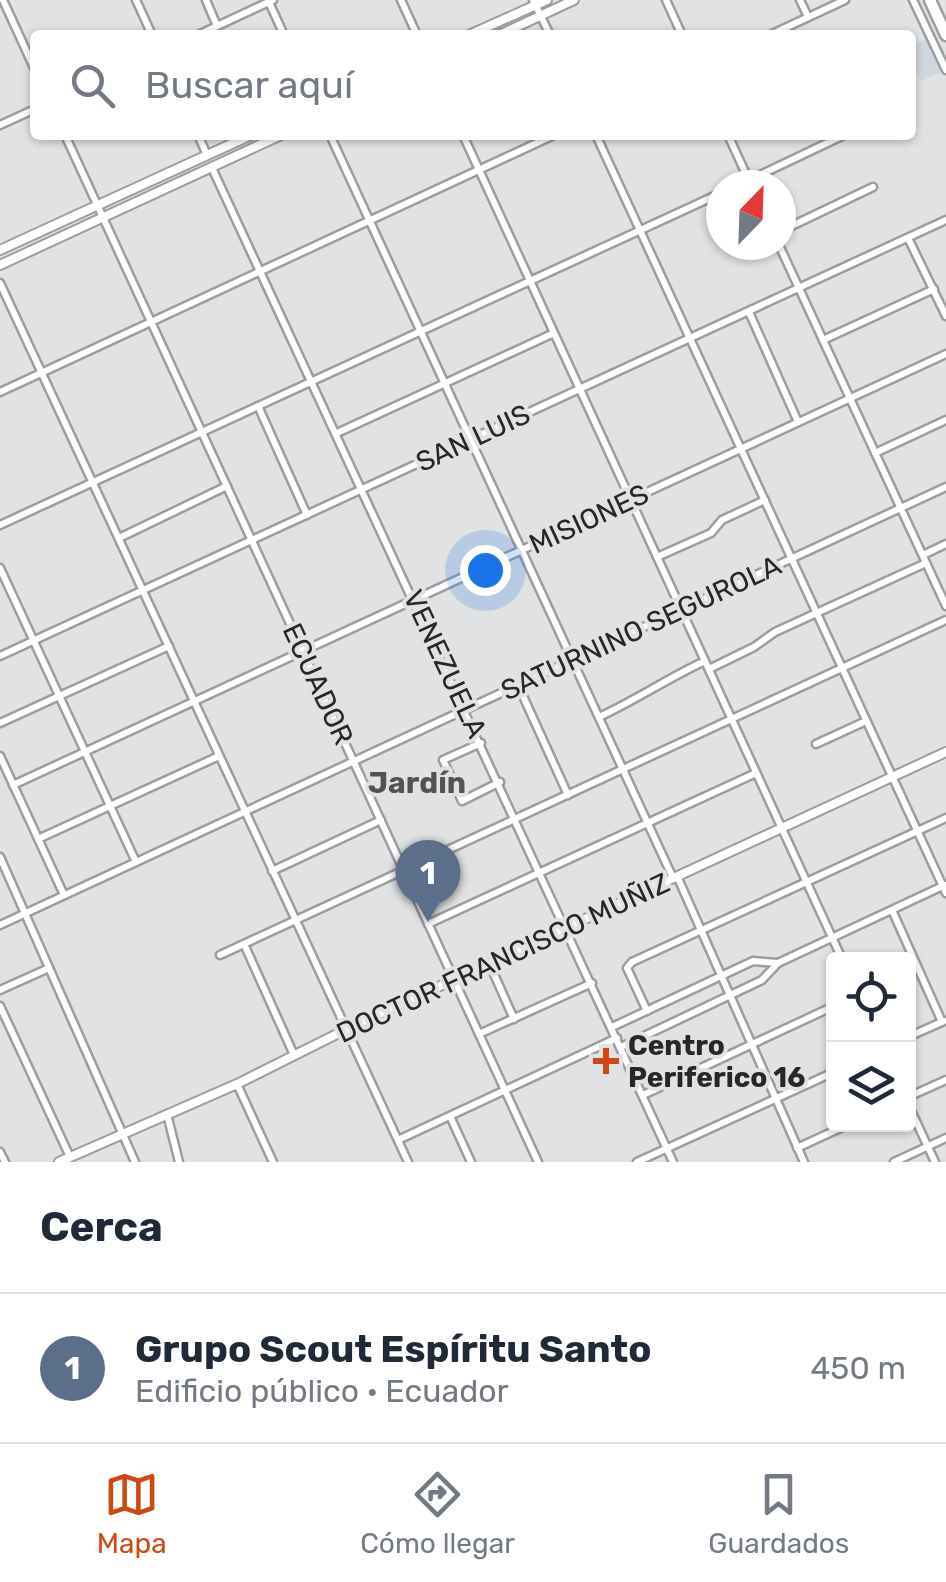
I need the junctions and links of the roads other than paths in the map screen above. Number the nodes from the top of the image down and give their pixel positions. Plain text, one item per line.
1 (3, 0) edge
2 (136, 0) edge
3 (206, 0) edge
4 (401, 0) edge
5 (547, 0) edge
6 (574, 0) edge
7 (666, 0) edge
8 (800, 0) edge
9 (844, 0) edge
10 (914, 0) edge
11 (930, 0) edge
12 (270, 1) edge
13 (534, 3) edge
14 (540, 15) junction
15 (808, 17) junction
16 (218, 26) junction
17 (150, 30) edge
18 (209, 30) edge
19 (282, 30) edge
20 (415, 30) edge
21 (479, 30) edge
22 (509, 30) edge
23 (548, 30) edge
24 (680, 30) edge
25 (781, 30) edge
26 (946, 35) edge
27 (942, 52) edge
28 (30, 59) edge
29 (946, 70) edge
30 (30, 111) edge
31 (0, 125) edge
32 (67, 140) edge
33 (200, 140) edge
34 (241, 140) edge
35 (271, 140) edge
36 (332, 140) edge
37 (465, 140) edge
38 (543, 140) edge
39 (598, 140) edge
40 (730, 140) edge
41 (834, 140) edge
42 (207, 156) junction
43 (212, 168) junction
44 (479, 170) junction
45 (744, 170) edge
46 (775, 170) edge
47 (873, 187) dead end
48 (706, 201) edge
49 (98, 206) junction
50 (103, 218) junction
51 (370, 220) junction
52 (946, 220) edge
53 (796, 225) edge
54 (640, 230) junction
55 (908, 238) junction
56 (0, 250) edge
57 (786, 260) edge
58 (0, 266) edge
59 (260, 271) junction
60 (530, 281) junction
61 (0, 282) edge
62 (799, 288) junction
63 (934, 289) junction
64 (748, 312) junction
65 (946, 316) edge
66 (152, 321) junction
67 (421, 332) junction
68 (554, 333) junction
69 (690, 338) junction
70 (823, 340) junction
71 (946, 354) edge
72 (42, 372) junction
73 (312, 380) junction
74 (445, 384) junction
75 (580, 389) junction
76 (0, 392) edge
77 (850, 398) junction
78 (258, 406) junction
79 (946, 420) edge
80 (798, 422) junction
81 (202, 431) junction
82 (337, 434) junction
83 (470, 440) junction
84 (740, 448) junction
85 (875, 453) junction
86 (94, 482) junction
87 (228, 486) junction
88 (946, 486) edge
89 (363, 489) junction
90 (630, 499) junction
91 (764, 500) junction
92 (901, 508) junction
93 (307, 516) junction
94 (0, 525) edge
95 (119, 538) junction
96 (252, 539) junction
97 (946, 544) edge
98 (522, 550) junction
99 (657, 558) junction
100 (791, 559) junction
101 (924, 559) junction
102 (0, 568) edge
103 (143, 590) junction
104 (414, 598) junction
105 (945, 601) edge
106 (681, 610) junction
107 (816, 613) junction
108 (946, 620) edge
109 (34, 640) junction
110 (169, 646) junction
111 (303, 650) junction
112 (0, 656) edge
113 (572, 660) junction
114 (707, 665) junction
115 (841, 667) junction
116 (518, 686) junction
117 (59, 696) junction
118 (194, 702) junction
119 (466, 710) junction
120 (599, 718) junction
121 (731, 718) junction
122 (866, 721) junction
123 (0, 723) edge
124 (481, 742) junction
125 (816, 744) dead end
126 (85, 752) junction
127 (946, 752) edge
128 (0, 756) edge
129 (219, 756) junction
130 (354, 761) junction
131 (622, 769) junction
132 (756, 772) junction
133 (892, 776) junction
134 (500, 782) junction
135 (13, 785) junction
136 (568, 794) junction
137 (110, 806) junction
138 (245, 812) junction
139 (516, 818) junction
140 (946, 818) edge
141 (381, 820) junction
142 (647, 823) junction
143 (782, 828) junction
144 (918, 832) junction
145 (38, 839) junction
146 (0, 857) edge
147 (136, 862) junction
148 (404, 870) junction
149 (272, 871) junction
150 (541, 872) junction
151 (675, 877) junction
152 (807, 882) junction
153 (945, 888) edge
154 (64, 895) junction
155 (892, 910) junction
156 (24, 914) junction
157 (295, 920) junction
158 (0, 924) edge
159 (428, 924) junction
160 (566, 928) junction
161 (701, 931) junction
162 (832, 938) junction
163 (244, 944) junction
164 (838, 952) edge
165 (220, 956) dead end
166 (778, 963) junction
167 (489, 964) junction
168 (49, 968) junction
169 (721, 976) junction
170 (454, 980) junction
171 (592, 983) junction
172 (0, 990) edge
173 (730, 996) junction
174 (0, 1006) edge
175 (826, 1010) edge
176 (646, 1011) junction
177 (514, 1018) junction
178 (944, 1021) edge
179 (612, 1028) junction
180 (347, 1029) junction
181 (479, 1034) junction
182 (916, 1034) edge
183 (617, 1038) junction
184 (752, 1044) junction
185 (621, 1047) junction
186 (294, 1055) junction
187 (826, 1076) edge
188 (946, 1080) edge
189 (237, 1084) junction
190 (504, 1090) junction
191 (643, 1096) junction
192 (916, 1096) edge
193 (776, 1099) junction
194 (167, 1114) junction
195 (450, 1116) junction
196 (916, 1118) edge
197 (124, 1132) junction
198 (832, 1132) edge
199 (946, 1138) edge
200 (398, 1140) junction
201 (928, 1146) junction
202 (667, 1148) junction
203 (798, 1148) junction
204 (0, 1152) edge
205 (70, 1157) junction
206 (5, 1162) edge
207 (59, 1162) edge
208 (136, 1162) edge
209 (179, 1162) edge
210 (273, 1162) edge
211 (408, 1162) edge
212 (471, 1162) edge
213 (538, 1162) edge
214 (637, 1162) edge
215 (673, 1162) edge
216 (804, 1162) edge
217 (894, 1162) edge
218 (935, 1162) edge

1 - 28 street
2 - 17 street
3 - 16 street
4 - 20 street
5 - 13 main road
6 - 14 main road
7 - 24 street
8 - 15 street
9 - 15 street
10 - 27 street
11 - 26 highway
12 - 16 street
12 - 19 street
13 - 14 street
13 - 21 main road
14 - 22 main road
14 - 23 street
15 - 25 street
16 - 18 street
27 - 29 street
30 - 31 street
32 - 49 street, ECUADOR
33 - 42 street
34 - 42 main road
35 - 43 main road
36 - 51 street
37 - 44 street
38 - 44 street
39 - 54 street
40 - 45 street
41 - 46 street
42 - 49 main road
43 - 50 main road
43 - 59 street, VENEZUELA
44 - 51 street
44 - 60 street
47 - 53 street
48 - 54 street
49 - 50 street, ECUADOR
49 - 56 main road
50 - 58 main road
50 - 66 street, ECUADOR
51 - 59 street
51 - 67 street
52 - 55 street, SAN LUIS
54 - 60 street
54 - 69 street
55 - 62 street, SAN LUIS
55 - 63 street
57 - 62 street
59 - 66 street
59 - 73 street, VENEZUELA
60 - 67 street
60 - 68 street
61 - 72 street
62 - 64 street, SAN LUIS
62 - 70 street
63 - 65 street
63 - 70 street
64 - 69 street, SAN LUIS
64 - 80 street
66 - 72 street
66 - 81 street, ECUADOR
67 - 73 street
67 - 74 street
68 - 74 street
68 - 75 street
69 - 75 street, SAN LUIS
69 - 84 street
70 - 77 street
71 - 77 street, MISIONES
72 - 76 street
72 - 86 street
73 - 78 street
73 - 82 street, VENEZUELA
74 - 82 street
74 - 83 street
75 - 83 street, SAN LUIS
75 - 90 street
77 - 80 street, MISIONES
77 - 85 street
78 - 81 street
78 - 93 street
79 - 85 street
80 - 84 street, MISIONES
81 - 86 street
81 - 87 street, ECUADOR
82 - 89 street, VENEZUELA
83 - 89 street, SAN LUIS
83 - 98 street
84 - 90 street, MISIONES
84 - 91 street
85 - 92 street
86 - 94 street
86 - 95 street
87 - 95 street
87 - 96 street, ECUADOR
88 - 92 street, SATURNINO SEGUROLA
89 - 93 street, SAN LUIS
89 - 104 street, VENEZUELA
90 - 98 street, MISIONES
90 - 99 street
91 - 99 street
91 - 100 street
92 - 100 street, SATURNINO SEGUROLA
92 - 101 street
93 - 96 street, SAN LUIS
95 - 103 street
96 - 103 street, SAN LUIS
96 - 111 street, ECUADOR
97 - 101 street
98 - 104 street, MISIONES
98 - 113 street
99 - 106 street
100 - 106 street, SATURNINO SEGUROLA
100 - 107 street
101 - 105 street
101 - 107 street
102 - 109 street
103 - 109 street, SAN LUIS
103 - 110 street
104 - 111 street, MISIONES
104 - 119 street, VENEZUELA
106 - 113 street, SATURNINO SEGUROLA
106 - 114 street
107 - 114 street
107 - 115 street
108 - 115 street
109 - 112 street, SAN LUIS
109 - 117 street
110 - 117 street
110 - 118 street
111 - 118 street, MISIONES
111 - 130 street, ECUADOR
113 - 116 street, SATURNINO SEGUROLA
113 - 120 street
114 - 120 street
114 - 121 street
115 - 121 street
115 - 122 street
116 - 119 street, SATURNINO SEGUROLA
116 - 136 street
117 - 123 street
117 - 126 street
118 - 126 street, MISIONES
118 - 129 street
119 - 124 street, VENEZUELA
119 - 130 street, SATURNINO SEGUROLA
120 - 131 street
121 - 131 street
121 - 132 street
122 - 125 street
122 - 133 street
124 - 134 street, VENEZUELA
124 - 134 street
126 - 135 street, MISIONES
126 - 137 street
127 - 133 main road, DOCTOR FRANCISCO MUÑIZ
128 - 135 street
129 - 137 street
129 - 138 street
130 - 138 street, SATURNINO SEGUROLA
130 - 141 street, ECUADOR
131 - 136 street
131 - 142 street
132 - 142 street
132 - 143 street
133 - 143 main road, DOCTOR FRANCISCO MUÑIZ
133 - 144 street
134 - 139 street, VENEZUELA
135 - 145 street
136 - 139 street
137 - 145 street
137 - 147 street
138 - 147 street, SATURNINO SEGUROLA
138 - 149 street
139 - 148 street
139 - 150 street, VENEZUELA
140 - 144 street
141 - 148 street, ECUADOR
141 - 149 street
142 - 150 street
142 - 151 street
143 - 151 main road, DOCTOR FRANCISCO MUÑIZ
143 - 152 street
144 - 152 street
144 - 153 street
145 - 154 street
146 - 156 street
147 - 154 street, SATURNINO SEGUROLA
148 - 157 street
148 - 159 street, ECUADOR
149 - 157 street
150 - 159 street
150 - 160 street, VENEZUELA
151 - 160 main road, DOCTOR FRANCISCO MUÑIZ
151 - 161 street
152 - 161 street
152 - 162 street
153 - 155 street
154 - 156 street, SATURNINO SEGUROLA
155 - 162 street
155 - 178 street
156 - 158 street, SATURNINO SEGUROLA
156 - 168 street
157 - 163 street
157 - 180 street
159 - 170 street, ECUADOR
160 - 167 main road, DOCTOR FRANCISCO MUÑIZ
160 - 171 street, VENEZUELA
161 - 169 street
161 - 176 street
162 - 164 street
162 - 166 street
163 - 165 street
163 - 186 street
166 - 169 street
166 - 173 street
167 - 170 main road, DOCTOR FRANCISCO MUÑIZ
167 - 177 street
168 - 172 street
168 - 197 street
169 - 173 street
169 - 176 street
170 - 180 main road, DOCTOR FRANCISCO MUÑIZ
170 - 181 street, ECUADOR
171 - 177 street
171 - 179 street, VENEZUELA
173 - 184 street
173 - 185 street
174 - 205 street
175 - 184 street
176 - 179 street
177 - 181 street
178 - 182 street
179 - 183 street, VENEZUELA
180 - 186 main road, DOCTOR FRANCISCO MUÑIZ
180 - 200 street
181 - 190 street, ECUADOR
183 - 185 street, VENEZUELA
183 - 190 street
184 - 191 street
184 - 193 street
185 - 191 street, VENEZUELA
186 - 189 main road, DOCTOR FRANCISCO MUÑIZ
187 - 193 street
188 - 192 street
189 - 194 main road, DOCTOR FRANCISCO MUÑIZ
189 - 210 street
190 - 195 street
190 - 213 street, ECUADOR
191 - 202 street, VENEZUELA
193 - 202 street
193 - 203 street
194 - 197 main road, DOCTOR FRANCISCO MUÑIZ
194 - 209 street
195 - 200 street
195 - 212 street
196 - 201 street
197 - 205 main road, DOCTOR FRANCISCO MUÑIZ
197 - 208 street
198 - 203 street
199 - 201 street
200 - 211 street
201 - 217 street
201 - 218 street
202 - 214 street
202 - 215 street, VENEZUELA
203 - 216 street
204 - 206 street
205 - 207 main road, DOCTOR FRANCISCO MUÑIZ

